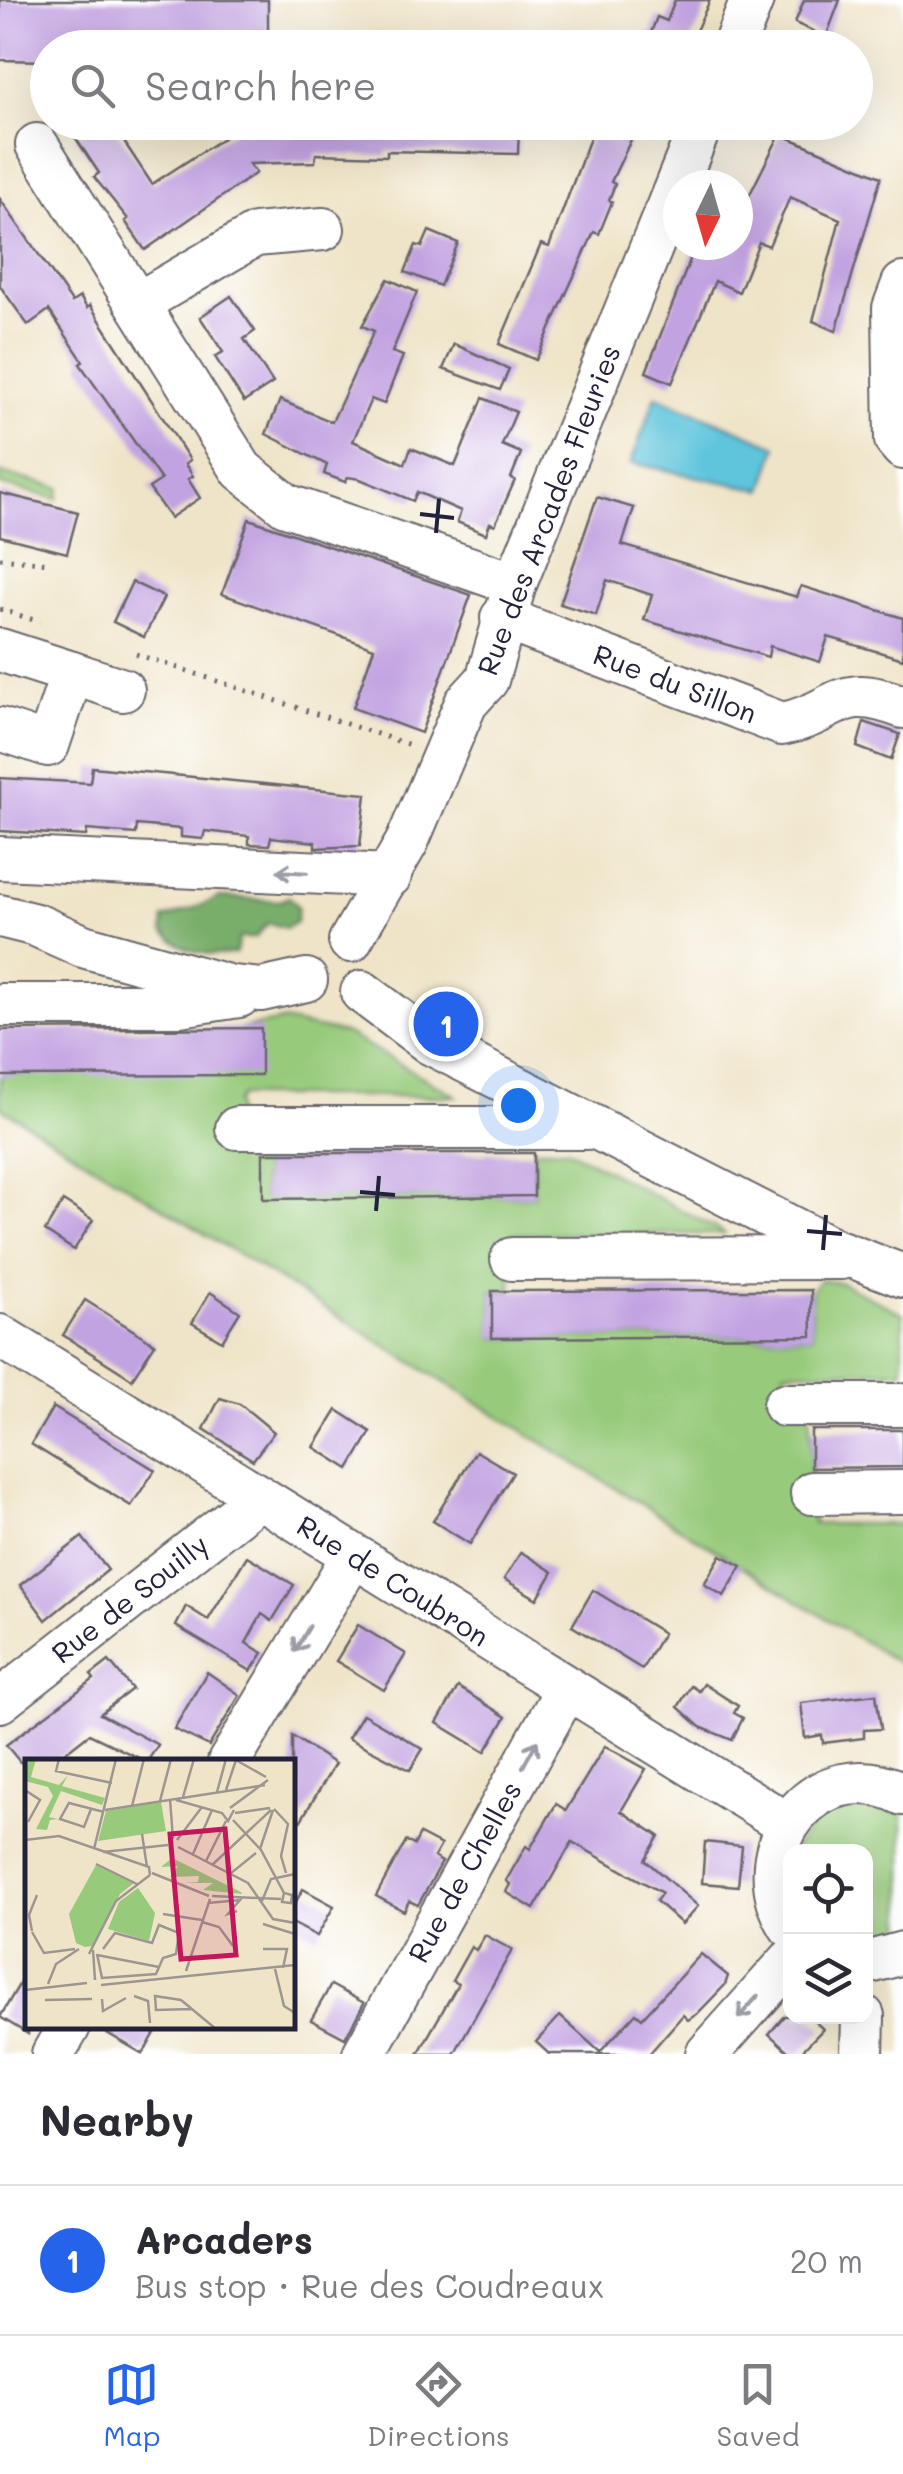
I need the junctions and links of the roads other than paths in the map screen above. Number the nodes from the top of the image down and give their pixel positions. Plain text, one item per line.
1 (752, 0) edge
2 (740, 30) edge
3 (695, 140) edge
4 (38, 145) dead end
5 (322, 229) dead end
6 (903, 284) edge
7 (139, 303) junction
8 (903, 448) edge
9 (508, 601) junction
10 (0, 650) edge
11 (127, 671) road end
12 (72, 673) junction
13 (903, 707) edge
14 (0, 729) edge
15 (0, 858) edge
16 (390, 876) junction
17 (0, 916) edge
18 (350, 941) junction
19 (306, 980) junction
20 (252, 991) junction
21 (362, 992) junction
22 (0, 1005) edge
23 (237, 1128) dead end
24 (598, 1129) junction
25 (856, 1258) junction
26 (512, 1259) dead end
27 (903, 1276) edge
28 (0, 1336) edge
29 (903, 1405) edge
30 (784, 1406) dead end
31 (903, 1492) edge
32 (812, 1493) dead end
33 (260, 1497) junction
34 (353, 1556) junction
35 (566, 1690) junction
36 (0, 1701) edge
37 (231, 1759) edge
38 (903, 1794) edge
39 (787, 1824) junction
40 (783, 1912) edge
41 (903, 1953) edge
42 (873, 1961) edge
43 (783, 1969) edge
44 (862, 2024) edge
45 (67, 2029) edge
46 (53, 2054) edge
47 (364, 2054) edge
48 (706, 2054) edge
49 (862, 2054) edge

1 - 2 street
3 - 9 street, Rue des Arcades Fleuries
4 - 7 street, Rue du Sillon
5 - 7 street
6 - 8 street
7 - 9 street, Rue du Sillon
9 - 13 street, Rue du Sillon
9 - 16 street, Rue des Arcades Fleuries
10 - 12 street
11 - 12 street
12 - 14 street
16 -> 15 street
16 - 18 street, Rue des Arcades Fleuries
17 - 20 street
18 - 19 street
18 - 21 street
19 - 20 street
19 - 21 street
20 - 22 street
21 - 24 street
23 - 24 street
24 - 25 street
25 - 26 street
25 - 27 street
28 - 33 street, Rue de Coubron
29 - 30 street
31 - 32 street
33 - 34 street, Rue de Coubron
33 - 36 street, Rue de Souilly
34 - 35 street, Rue de Coubron
34 -> 37 street
35 - 39 street, Rue de Coubron
47 -> 35 street, Rue de Chelles
38 - 39 street
39 - 40 street
41 - 42 street
43 -> 48 street
44 - 49 street
45 - 46 street

